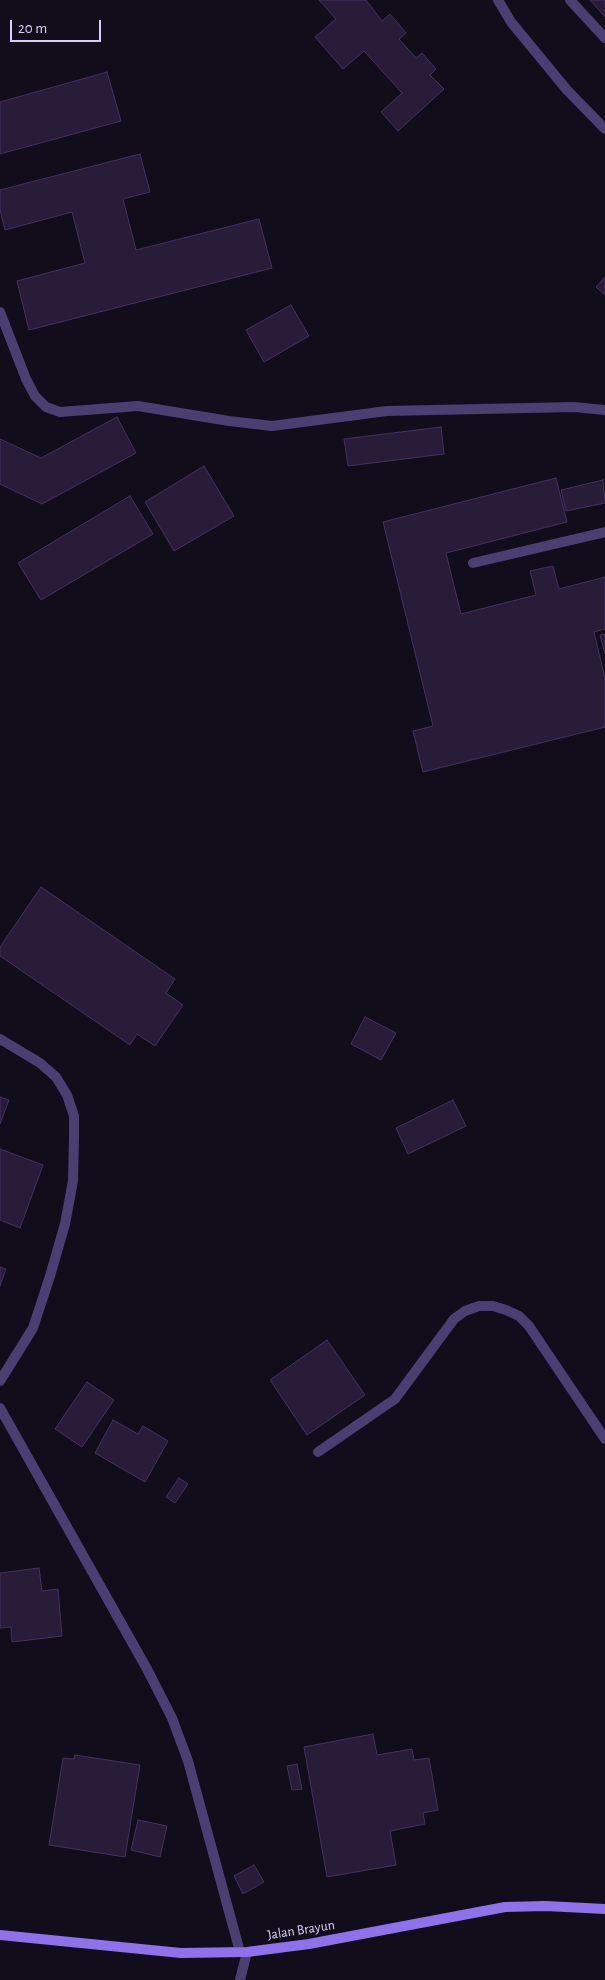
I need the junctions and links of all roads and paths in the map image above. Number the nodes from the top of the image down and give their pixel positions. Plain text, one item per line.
1 (498, 0) edge
2 (570, 0) edge
3 (605, 38) edge
4 (605, 129) edge
5 (0, 312) edge
6 (605, 410) edge
7 (605, 532) edge
8 (473, 563) dead end
9 (0, 1039) edge
10 (0, 1380) edge
11 (0, 1408) edge
12 (605, 1439) edge
13 (318, 1452) dead end
14 (605, 1909) edge
15 (0, 1935) edge
16 (243, 1952) junction
17 (240, 1980) edge

1 - 4 street
2 - 3 street
5 - 6 street
7 - 8 street
9 - 10 street
11 - 16 street
12 - 13 street
14 - 16 main road, Jalan Brayun
15 - 16 main road, Jalan Brayun
16 - 17 street

